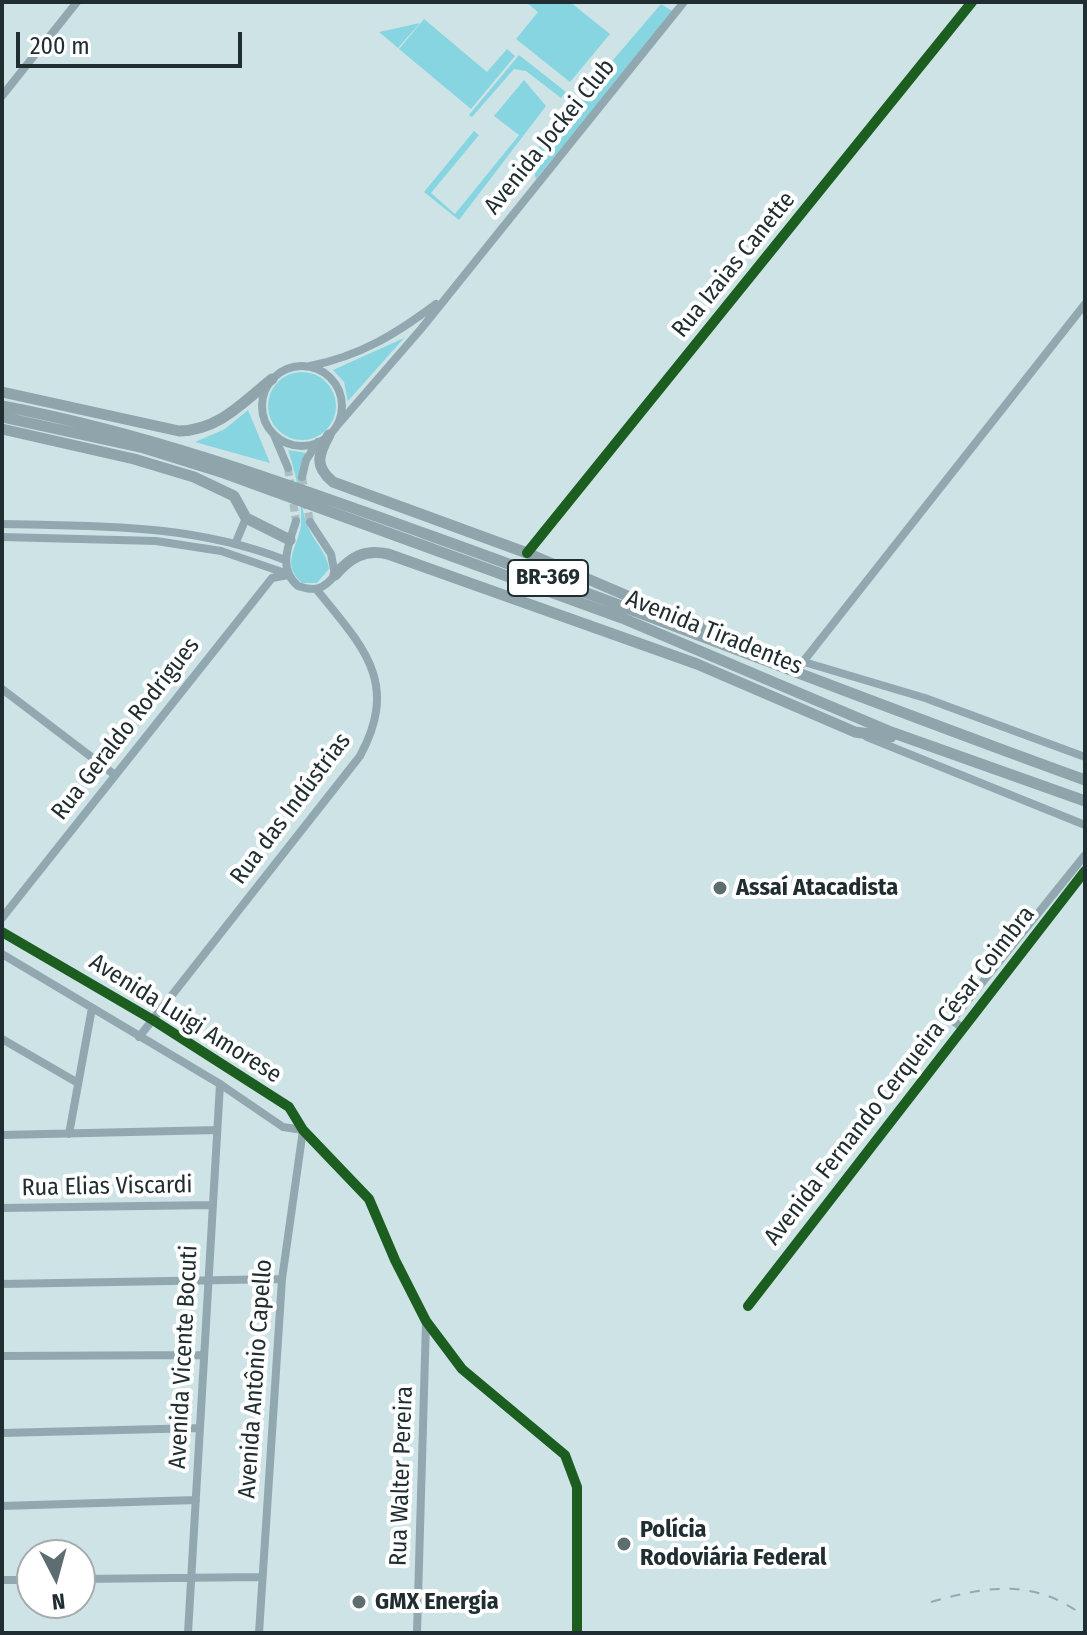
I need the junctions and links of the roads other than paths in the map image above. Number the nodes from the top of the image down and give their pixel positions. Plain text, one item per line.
1 (77, 2) edge
2 (684, 2) edge
3 (972, 2) edge
4 (2, 96) edge
5 (446, 296) junction
6 (1085, 304) edge
7 (309, 367) junction
8 (272, 379) junction
9 (2, 392) edge
10 (2, 406) edge
11 (2, 417) edge
12 (2, 429) edge
13 (332, 431) junction
14 (273, 434) junction
15 (318, 442) junction
16 (288, 468) tunnel mouth
17 (302, 477) tunnel mouth
18 (246, 518) junction
19 (296, 521) tunnel mouth
20 (310, 522) tunnel mouth
21 (2, 524) edge
22 (153, 528) junction
23 (2, 537) edge
24 (290, 540) junction
25 (145, 541) junction
26 (236, 542) junction
27 (527, 553) junction
28 (285, 560) junction
29 (288, 575) junction
30 (335, 575) junction
31 (317, 590) junction
32 (622, 618) junction
33 (753, 653) junction
34 (804, 662) junction
35 (697, 664) junction
36 (795, 672) junction
37 (2, 689) edge
38 (855, 732) junction
39 (919, 741) junction
40 (1085, 757) edge
41 (115, 775) junction
42 (1085, 780) edge
43 (1085, 801) edge
44 (1085, 825) edge
45 (1085, 855) edge
46 (1085, 871) edge
47 (2, 918) edge
48 (2, 932) edge
49 (2, 954) edge
50 (92, 1008) junction
51 (153, 1020) junction
52 (961, 1027) junction
53 (139, 1037) junction
54 (2, 1039) edge
55 (78, 1083) junction
56 (220, 1084) junction
57 (2, 1128) edge
58 (217, 1130) junction
59 (303, 1130) junction
60 (12, 1134) junction
61 (69, 1134) junction
62 (2, 1135) edge
63 (213, 1205) junction
64 (2, 1208) edge
65 (209, 1278) junction
66 (282, 1279) junction
67 (2, 1284) edge
68 (748, 1306) dead end
69 (426, 1321) junction
70 (204, 1355) junction
71 (2, 1356) edge
72 (200, 1428) junction
73 (2, 1433) edge
74 (196, 1500) junction
75 (2, 1506) edge
76 (191, 1576) junction
77 (262, 1577) junction
78 (96, 1579) edge
79 (188, 1633) edge
80 (259, 1633) edge
81 (417, 1633) edge
82 (577, 1633) edge

1 - 4 street
2 - 5 street, Avenida Jockei Club
3 - 27 street, Rua Izaias Canette
5 - 7 street, Avenida Jockei Club
5 - 13 street, Avenida Jockei Club
6 - 34 street
7 - 8 street
7 - 13 street
8 - 9 highway
8 - 14 street
10 - 33 highway, Avenida Tiradentes / BR-369
11 - 32 highway, Avenida Tiradentes / BR-369
12 - 18 highway
13 - 15 street
13 - 27 highway
14 - 15 street
14 - 16 street
15 - 17 street
18 - 24 highway
18 - 26 street
19 - 24 street
20 - 30 street
21 - 22 street
22 - 25 street
22 - 26 street
23 - 25 street
24 - 28 street
25 - 29 street
26 - 28 street
27 - 33 highway
28 - 29 street
29 - 31 street
29 - 41 street, Rua Geraldo Rodrigues
30 - 31 street
30 - 35 highway
31 - 51 street, Rua das Indústrias
32 - 35 highway
32 - 39 highway, Avenida Tiradentes / BR-369
33 - 36 highway, Avenida Tiradentes / BR-369
34 - 36 street
34 - 40 street
35 - 38 highway
36 - 42 highway, Avenida Tiradentes / BR-369
37 - 41 street
38 - 39 highway
38 - 44 street
39 - 43 highway, Avenida Tiradentes / BR-369
41 - 47 street, Rua Geraldo Rodrigues
45 - 52 street
46 - 52 street, Avenida Fernando Cerqueira César Coimbra
48 - 51 street, Avenida Luigi Amorese
49 - 50 street, Avenida Luigi Amorese
50 - 53 street, Avenida Luigi Amorese
50 - 55 street
51 - 53 street, Rua das Indústrias
51 - 59 street, Avenida Luigi Amorese
52 - 68 street, Avenida Fernando Cerqueira César Coimbra
53 - 56 street, Avenida Luigi Amorese
54 - 55 street
55 - 61 street
56 - 58 street, Avenida Vicente Bocuti
56 - 59 street, Avenida Luigi Amorese
57 - 60 street
58 - 61 street
58 - 63 street, Avenida Vicente Bocuti
59 - 66 street, Avenida Antônio Capello
59 - 69 street, Avenida Luigi Amorese
60 - 61 street
60 - 62 street
63 - 64 street, Rua Elias Viscardi
63 - 65 street, Avenida Vicente Bocuti
65 - 66 street
65 - 67 street
65 - 70 street, Avenida Vicente Bocuti
66 - 77 street, Avenida Antônio Capello
69 - 81 street, Rua Walter Pereira
69 - 82 street, Avenida Luigi Amorese
70 - 71 street
70 - 72 street, Avenida Vicente Bocuti
72 - 73 street
72 - 74 street, Avenida Vicente Bocuti
74 - 75 street
74 - 76 street, Avenida Vicente Bocuti
76 - 77 street
76 - 78 street
76 - 79 street, Avenida Vicente Bocuti
77 - 80 street, Avenida Antônio Capello

